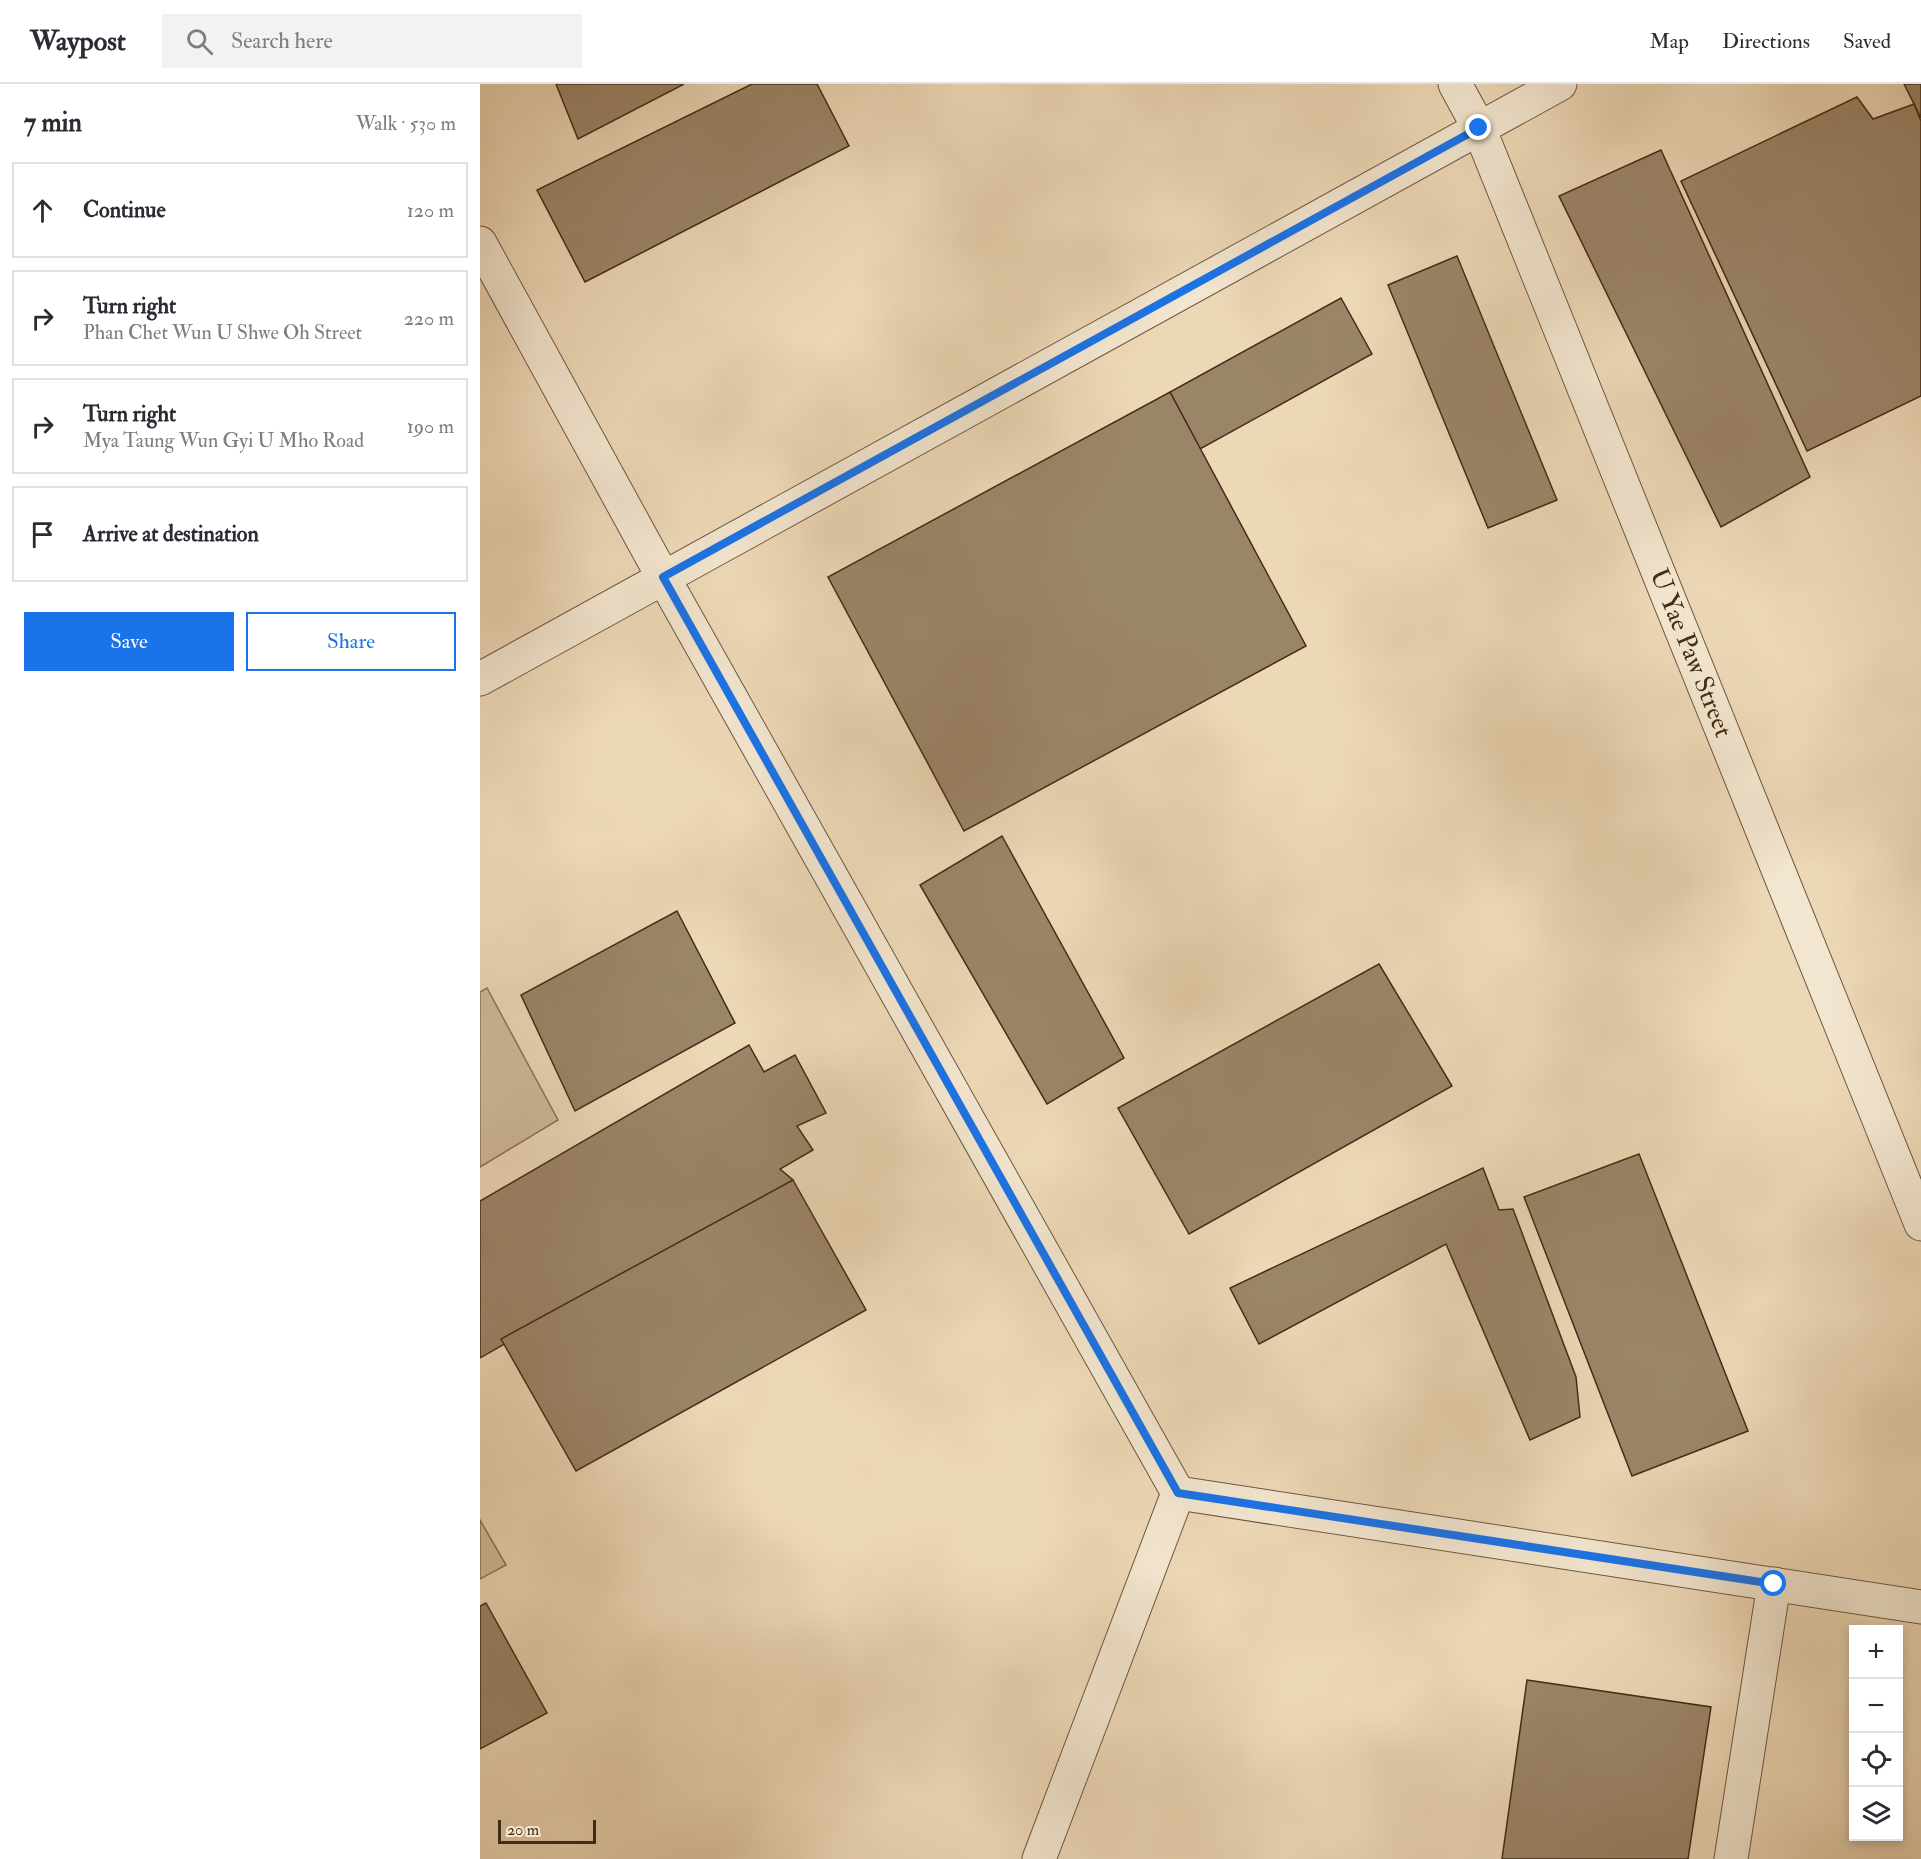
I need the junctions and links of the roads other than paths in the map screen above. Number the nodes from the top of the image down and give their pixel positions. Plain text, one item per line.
1 (1455, 84) edge
2 (1560, 84) edge
3 (1479, 128) junction
4 (480, 243) edge
5 (663, 577) junction
6 (480, 679) edge
7 (1921, 1224) edge
8 (1178, 1493) junction
9 (1774, 1584) junction
10 (1921, 1607) edge
11 (1039, 1859) edge
12 (1731, 1859) edge

1 - 3 street, U Yae Paw Street
2 - 3 street
3 - 5 street
3 - 7 street, U Yae Paw Street
4 - 5 street
5 - 6 street
5 - 8 street
8 - 9 street
8 - 11 street
9 - 10 street
9 - 12 street

